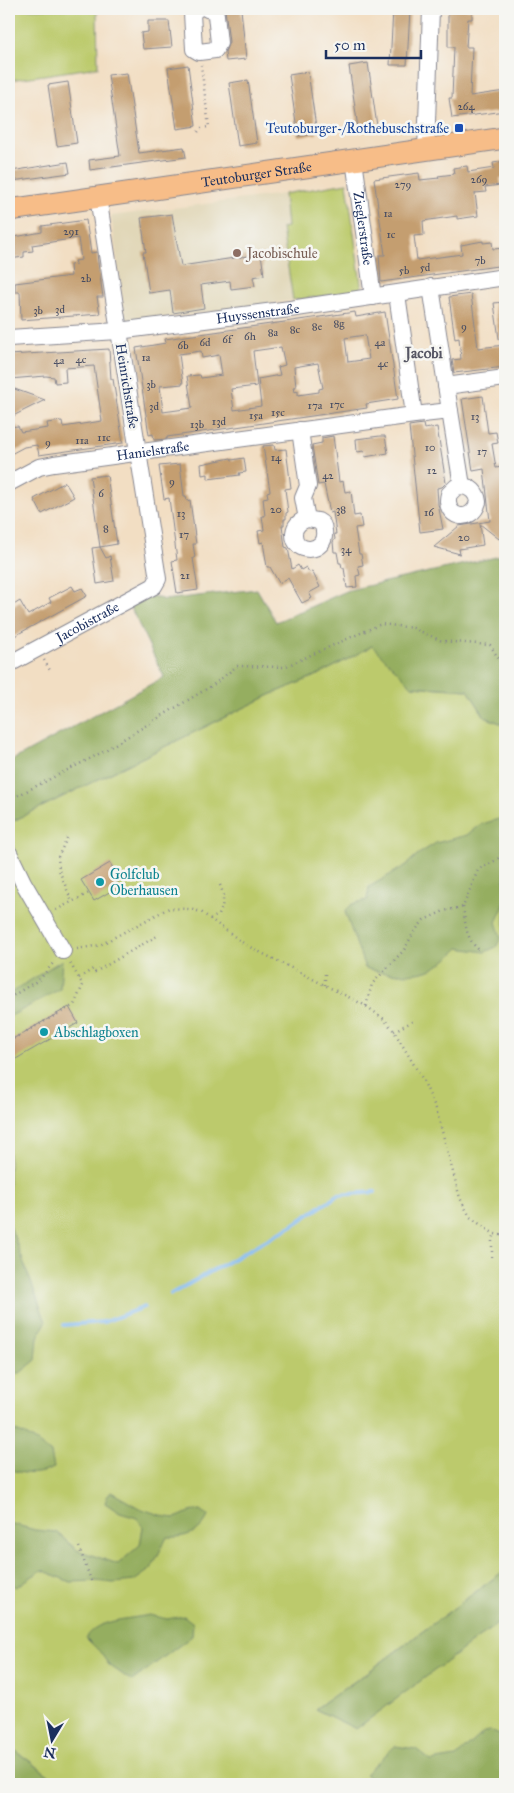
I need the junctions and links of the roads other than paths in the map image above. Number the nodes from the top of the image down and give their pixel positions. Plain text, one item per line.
1 (198, 9) edge
2 (207, 9) edge
3 (432, 9) edge
4 (505, 138) edge
5 (426, 150) junction
6 (354, 160) junction
7 (98, 197) junction
8 (9, 210) edge
9 (505, 277) edge
10 (431, 287) junction
11 (397, 294) junction
12 (373, 297) junction
13 (118, 331) junction
14 (9, 338) edge
15 (505, 378) edge
16 (446, 386) junction
17 (450, 411) junction
18 (414, 415) junction
19 (300, 430) junction
20 (139, 453) junction
21 (9, 482) edge
22 (462, 486) dead end
23 (306, 518) dead end
24 (158, 574) joint
25 (9, 664) edge
26 (9, 853) edge
27 (63, 951) road end

1 - 2 street
3 - 5 street
4 - 5 main road, Teutoburger Straße
5 - 6 main road, Teutoburger Straße
6 - 7 main road, Teutoburger Straße
6 - 12 street, Zieglerstraße
7 - 8 main road, Teutoburger Straße
7 - 13 street, Heinrichstraße
9 - 10 street, Huyssenstraße
10 - 11 street, Huyssenstraße
10 - 16 street
11 - 12 street, Huyssenstraße
11 - 18 street
12 - 13 street, Huyssenstraße
13 - 14 street, Huyssenstraße
13 - 20 street, Heinrichstraße
15 - 16 street
16 - 17 street
17 - 18 street
17 - 22 street
18 - 19 street, Hanielstraße
19 - 20 street, Hanielstraße
19 - 23 street
20 - 21 street, Hanielstraße
20 - 24 street, Heinrichstraße
24 - 25 street, Jacobistraße
26 - 27 street

